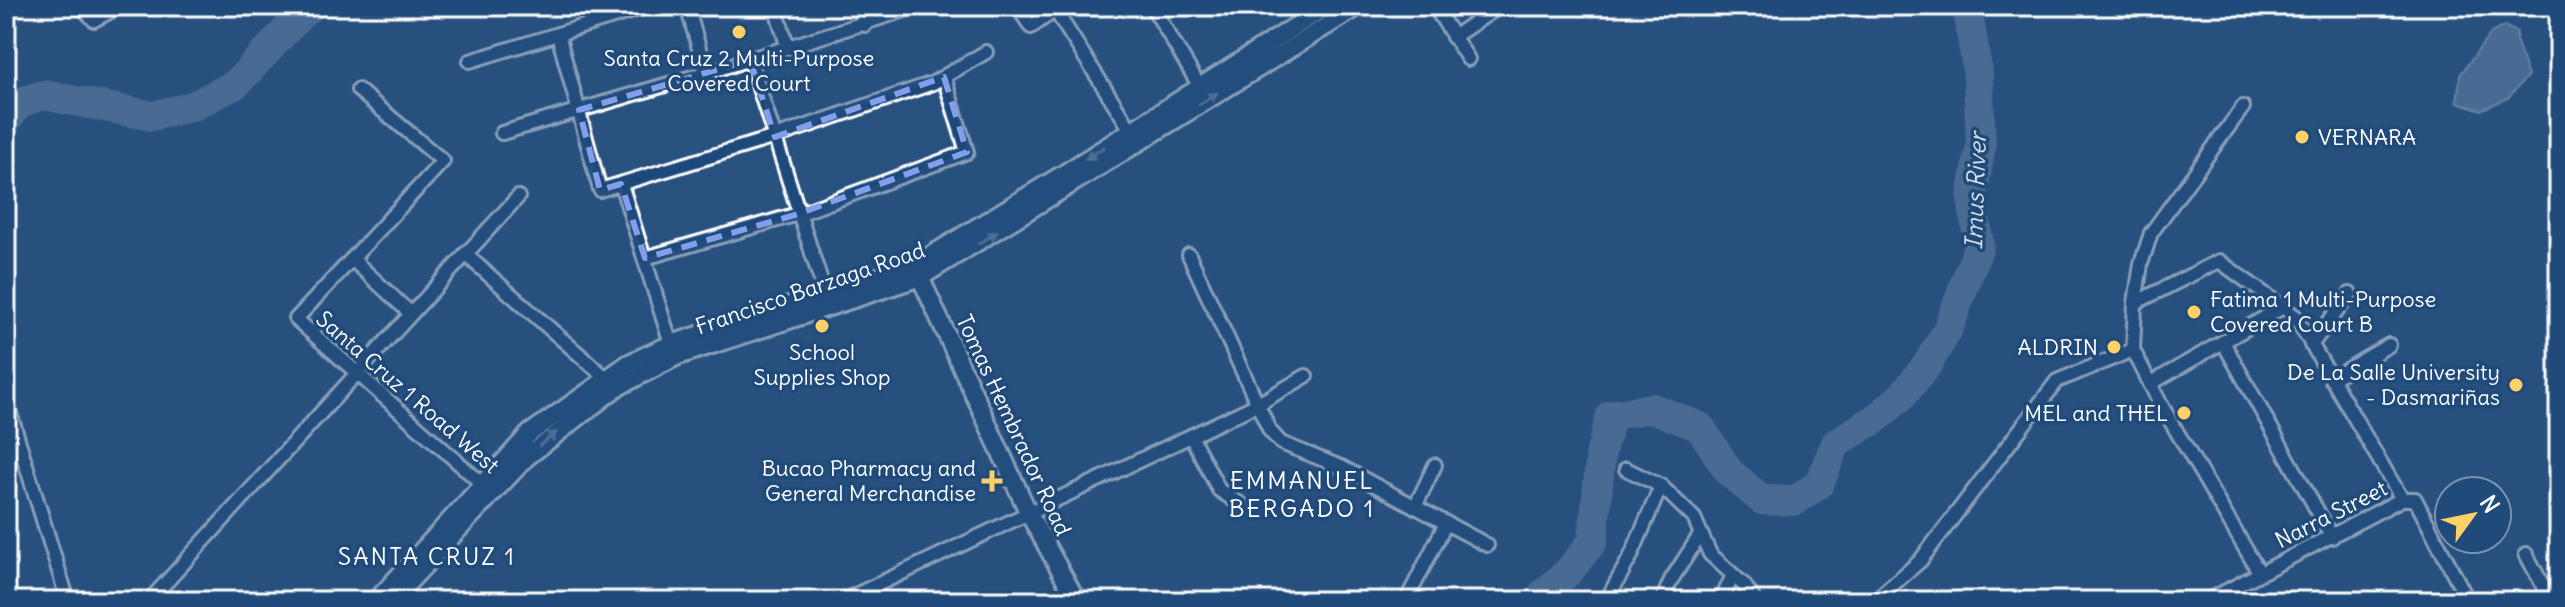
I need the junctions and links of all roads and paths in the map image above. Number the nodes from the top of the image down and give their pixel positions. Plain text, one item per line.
1 (81, 6) edge
2 (120, 6) edge
3 (649, 6) edge
4 (687, 6) edge
5 (775, 6) edge
6 (859, 6) edge
7 (918, 6) edge
8 (1017, 6) edge
9 (1152, 6) edge
10 (1327, 6) edge
11 (1434, 6) edge
12 (1500, 6) edge
13 (1058, 8) edge
14 (1349, 9) edge
15 (607, 12) edge
16 (865, 25) junction
17 (558, 34) junction
18 (1453, 37) junction
19 (788, 48) junction
20 (986, 52) dead end
21 (1468, 59) dead end
22 (750, 60) junction
23 (470, 61) dead end
24 (706, 73) junction
25 (944, 77) junction
26 (1200, 87) junction
27 (358, 90) dead end
28 (2243, 107) dead end
29 (579, 110) junction
30 (1131, 130) junction
31 (502, 133) dead end
32 (775, 137) junction
33 (621, 184) junction
34 (518, 197) dead end
35 (798, 214) junction
36 (465, 254) junction
37 (1189, 255) dead end
38 (645, 258) junction
39 (352, 259) junction
40 (918, 271) junction
41 (2350, 294) dead end
42 (827, 300) junction
43 (2135, 303) junction
44 (2283, 307) junction
45 (411, 314) junction
46 (2223, 342) junction
47 (671, 344) junction
48 (2311, 345) junction
49 (2389, 345) dead end
50 (2133, 350) junction
51 (357, 373) junction
52 (1306, 376) dead end
53 (606, 378) junction
54 (2331, 379) junction
55 (2150, 384) junction
56 (6, 400) edge
57 (1258, 404) junction
58 (1191, 436) junction
59 (1435, 465) dead end
60 (1626, 469) dead end
61 (1661, 486) junction
62 (488, 489) junction
63 (2402, 499) junction
64 (1243, 506) dead end
65 (1415, 507) junction
66 (1029, 514) junction
67 (1446, 523) junction
68 (1700, 535) junction
69 (2332, 537) junction
70 (1487, 545) dead end
71 (2526, 554) dead end
72 (2259, 572) junction
73 (1733, 575) junction
74 (68, 601) edge
75 (149, 601) edge
76 (376, 601) edge
77 (391, 601) edge
78 (843, 601) edge
79 (1077, 601) edge
80 (1406, 601) edge
81 (1606, 601) edge
82 (1662, 601) edge
83 (1721, 601) edge
84 (1755, 601) edge
85 (1889, 601) edge
86 (2207, 601) edge
87 (2468, 601) edge
88 (2551, 601) edge

1 - 2 street
3 - 15 street
4 - 24 street
5 - 19 street
6 - 16 street
7 - 16 street
8 - 13 street
9 - 26 street
10 - 26 street, Francisco Barzaga Road
11 - 18 street
12 - 18 street
13 - 30 street
40 -> 14 street, Francisco Barzaga Road
15 - 17 street
16 - 19 street
17 - 23 street
17 - 29 street
18 - 21 street
19 - 22 street
20 - 25 street
22 - 24 street
22 - 32 street
24 - 29 street
25 - 32 street
25 - 35 street
26 - 30 street, Francisco Barzaga Road
27 - 39 street
28 - 43 street
29 - 31 street
29 - 33 street
30 -> 40 street, Francisco Barzaga Road
32 - 33 street
32 - 35 street
33 - 38 street
34 - 36 street
35 - 38 street
35 - 42 street
36 - 45 street
36 - 53 street
37 - 57 street
38 - 47 street
39 - 45 street
39 - 51 street, Santa Cruz 1 Road West
40 - 42 street, Francisco Barzaga Road
40 - 66 street, Tomas Hembrador Road
41 - 48 street
42 - 47 street, Francisco Barzaga Road
62 -> 42 street, Francisco Barzaga Road
43 - 44 street
43 - 50 street
44 - 46 street
44 - 48 street
45 - 51 street
46 - 55 street
46 - 69 street
47 - 53 street, Francisco Barzaga Road
48 - 54 street
49 - 54 street
50 - 55 street
50 - 85 street
51 - 62 street, Santa Cruz 1 Road West
51 - 75 street
52 - 57 street
53 - 62 street, Francisco Barzaga Road
54 - 63 street
55 - 72 street
56 - 74 street
57 - 58 street
57 - 65 street
58 - 64 street
58 - 66 street
59 - 65 street
60 - 61 street
61 - 68 street
61 - 81 street
62 - 76 street, Francisco Barzaga Road
62 - 77 street, Francisco Barzaga Road
63 - 69 street, Narra Street
63 - 87 street, Narra Street
65 - 67 street
66 - 78 street
66 - 79 street, Tomas Hembrador Road
67 - 70 street
67 - 80 street
68 - 73 street
68 - 82 street
69 - 72 street, Narra Street
71 - 88 street
72 - 86 street, Narra Street
73 - 83 street
73 - 84 street

